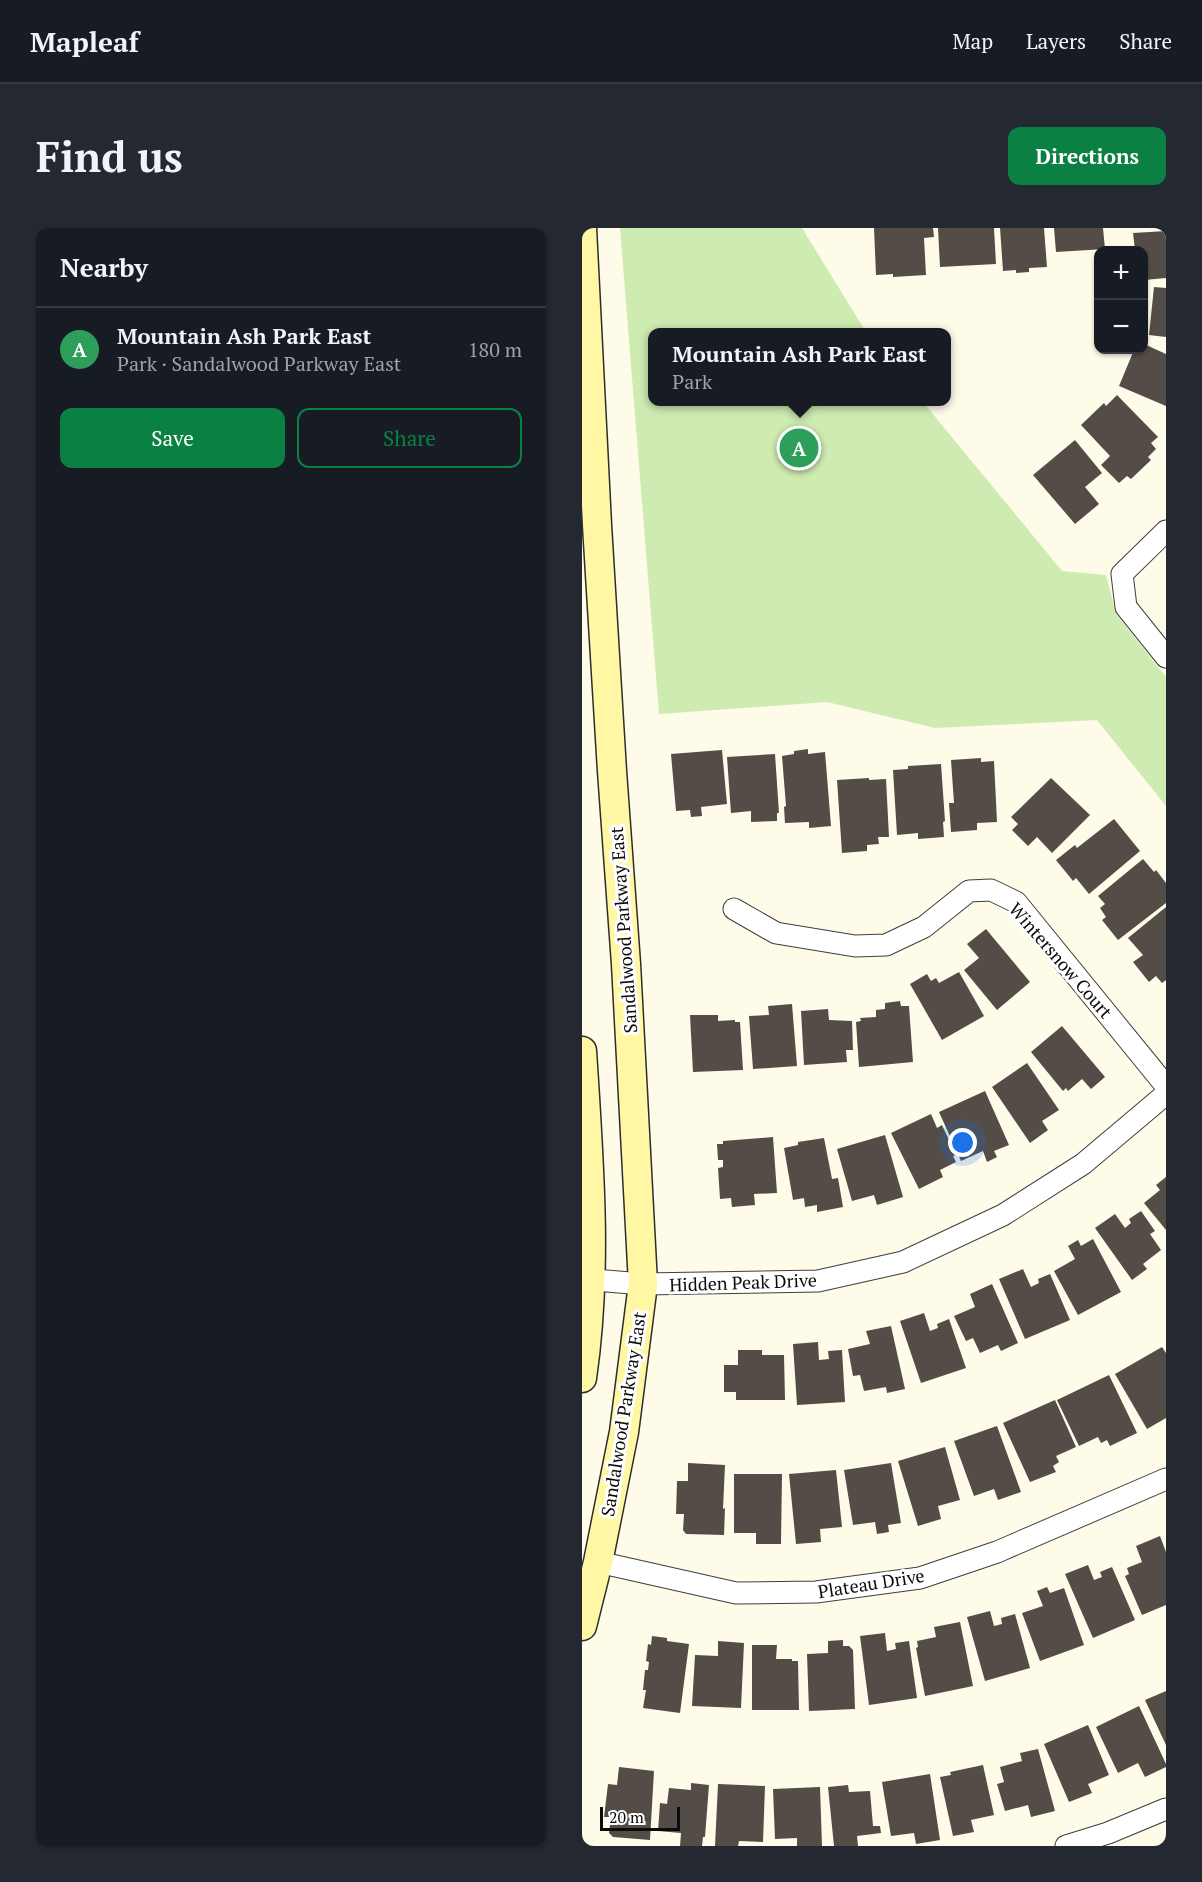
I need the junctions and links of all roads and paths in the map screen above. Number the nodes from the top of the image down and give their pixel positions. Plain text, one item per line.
1 (582, 228) edge
2 (1166, 531) edge
3 (1166, 657) edge
4 (734, 909) dead end
5 (582, 1051) edge
6 (1166, 1086) edge
7 (1166, 1094) edge
8 (587, 1279) edge
9 (643, 1284) junction
10 (582, 1378) edge
11 (1166, 1479) edge
12 (598, 1562) junction
13 (582, 1626) edge
14 (1166, 1809) edge
15 (1066, 1846) edge

1 - 9 main road, Sandalwood Parkway East
2 - 3 street
4 - 6 street, Wintersnow Court
5 - 8 main road
7 - 9 street, Hidden Peak Drive
8 - 9 street, Hidden Peak Drive
8 - 10 main road
9 - 12 main road, Sandalwood Parkway East
11 - 12 street, Plateau Drive
12 - 13 main road, Sandalwood Parkway East
14 - 15 street

